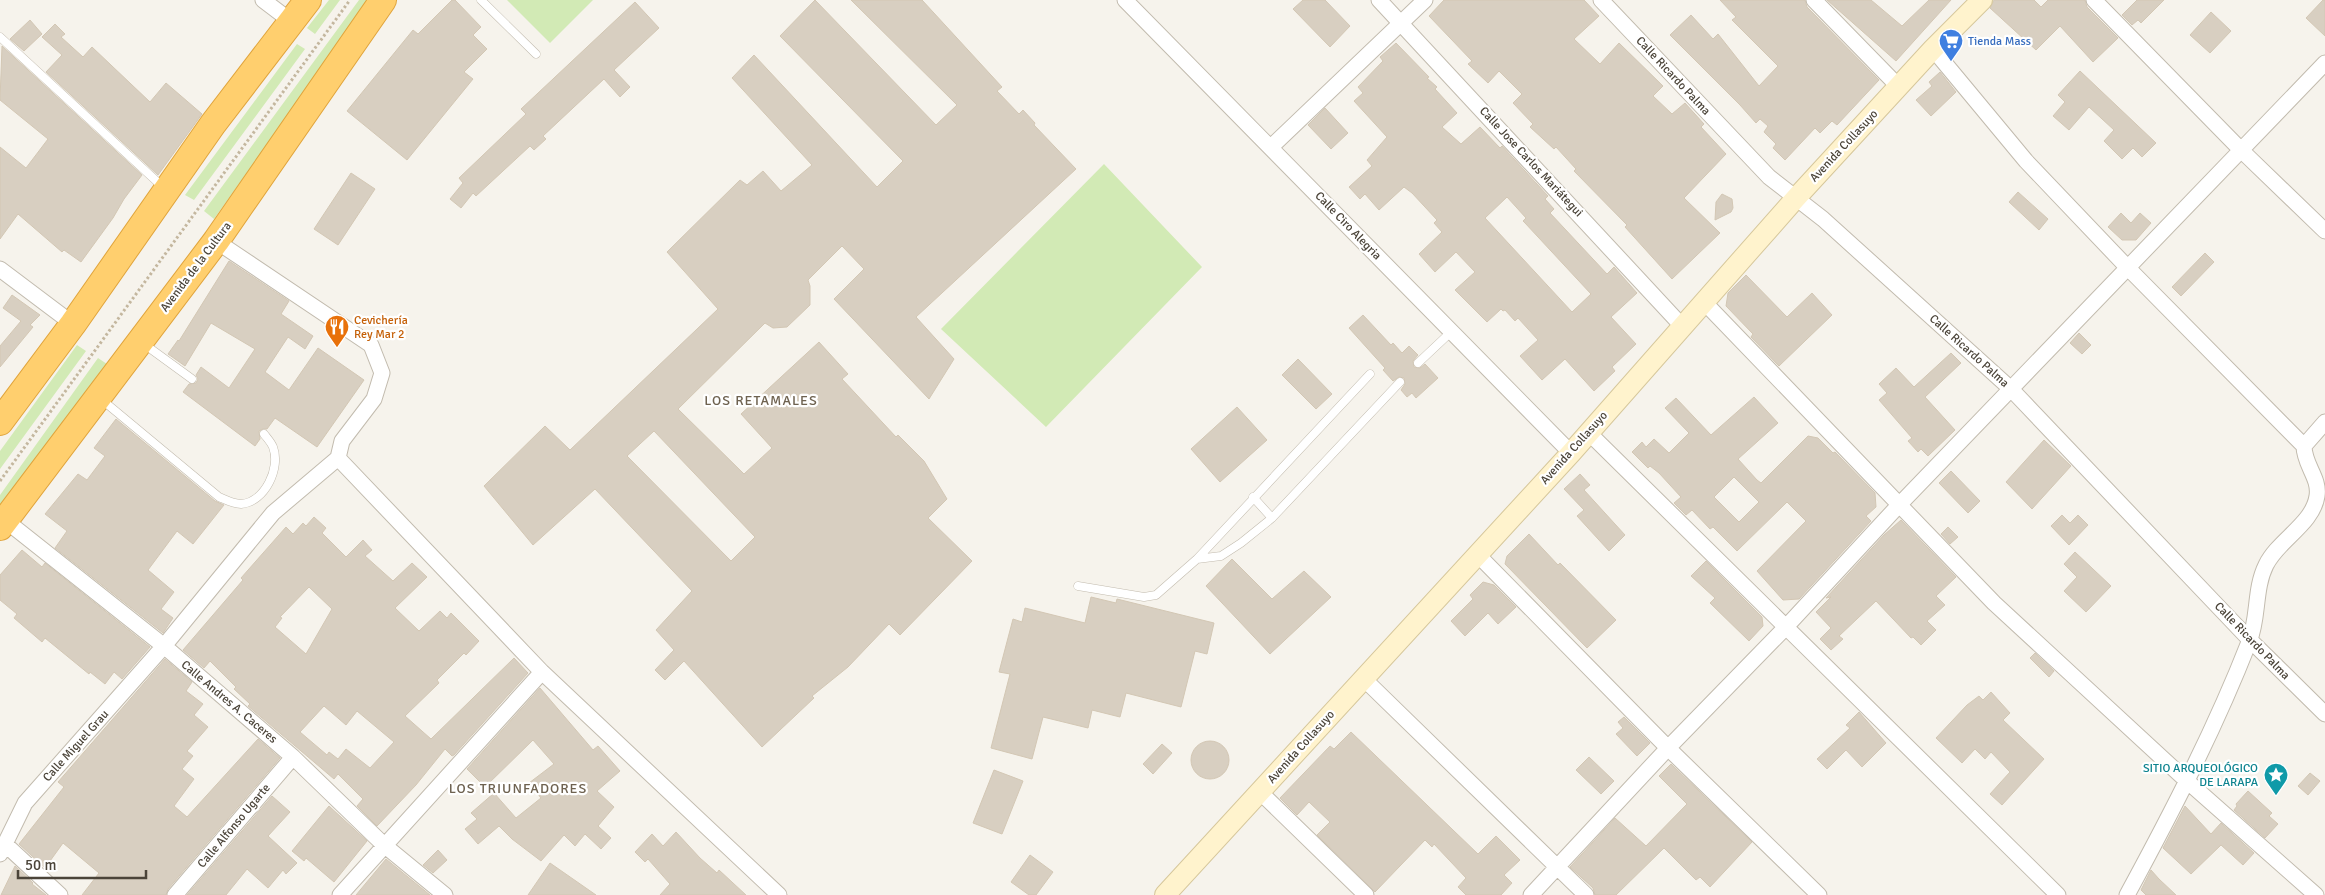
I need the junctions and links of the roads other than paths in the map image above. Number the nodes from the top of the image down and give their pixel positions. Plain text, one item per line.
1 (263, 0) edge
2 (308, 0) edge
3 (383, 0) edge
4 (481, 0) edge
5 (1125, 0) edge
6 (1379, 0) edge
7 (1425, 0) edge
8 (1602, 0) edge
9 (1814, 0) edge
10 (1982, 0) edge
11 (2094, 0) edge
12 (292, 22) junction
13 (1402, 23) junction
14 (0, 37) edge
15 (1933, 49) junction
16 (536, 54) dead end
17 (2325, 63) edge
18 (1899, 87) junction
19 (1270, 147) junction
20 (2241, 150) junction
21 (166, 189) junction
22 (1795, 199) junction
23 (2325, 231) edge
24 (216, 241) junction
25 (2127, 268) junction
26 (0, 269) edge
27 (1705, 303) junction
28 (73, 324) junction
29 (1682, 326) junction
30 (1451, 332) junction
31 (140, 341) junction
32 (1418, 363) dead end
33 (1370, 374) dead end
34 (192, 379) dead end
35 (1400, 382) dead end
36 (2012, 389) junction
37 (98, 397) junction
38 (1, 417) edge
39 (2325, 422) edge
40 (1589, 432) junction
41 (264, 434) dead end
42 (2304, 446) junction
43 (1571, 453) junction
44 (338, 458) junction
45 (1253, 497) junction
46 (1899, 505) junction
47 (1272, 518) junction
48 (2, 523) edge
49 (1477, 554) junction
50 (1196, 559) junction
51 (1078, 586) dead end
52 (1785, 628) junction
53 (2250, 640) junction
54 (164, 646) junction
55 (542, 672) junction
56 (1362, 678) junction
57 (2325, 714) edge
58 (1668, 748) junction
59 (294, 757) junction
60 (2187, 781) junction
61 (1260, 792) junction
62 (384, 845) junction
63 (2, 849) edge
64 (1558, 868) junction
65 (60, 895) edge
66 (175, 895) edge
67 (340, 895) edge
68 (445, 895) edge
69 (778, 895) edge
70 (1165, 895) edge
71 (1366, 895) edge
72 (1531, 895) edge
73 (1586, 895) edge
74 (1819, 895) edge
75 (2058, 895) edge
76 (2126, 895) edge
77 (2316, 895) edge

1 - 12 street
2 - 12 highway
3 - 24 highway, Avenida de la Cultura
4 - 16 lane
5 - 19 street, Calle Ciro Alegria
6 - 13 street, Calle Jose Carlos Mariátegui
7 - 13 street
8 - 22 street, Calle Ricardo Palma
9 - 18 street
10 - 15 street, Avenida Collasuyo
11 - 20 street
12 - 21 highway
13 - 19 street
13 - 29 street, Calle Jose Carlos Mariátegui
14 - 21 lane
15 - 18 street, Avenida Collasuyo
15 - 25 street
17 - 20 street
18 - 22 street, Avenida Collasuyo
19 - 30 street, Calle Ciro Alegria
20 - 23 street
20 - 25 street
21 - 28 highway
22 - 27 street, Avenida Collasuyo
22 - 36 street, Calle Ricardo Palma
24 - 31 highway, Avenida de la Cultura
24 - 44 street
25 - 36 street
25 - 42 street
26 - 28 street
27 - 29 street, Avenida Collasuyo
27 - 46 street
28 - 38 highway
29 - 40 street, Avenida Collasuyo
30 - 32 lane
30 - 43 street, Calle Ciro Alegria
31 - 34 lane
31 - 37 highway, Avenida de la Cultura
33 - 45 lane
35 - 47 lane
36 - 46 street
36 - 53 street, Calle Ricardo Palma
37 - 41 lane
37 - 48 highway, Avenida de la Cultura
39 - 42 street
40 - 43 street, Avenida Collasuyo
40 - 52 street
42 - 53 street
43 - 49 street, Avenida Collasuyo
44 - 54 street, Calle Miguel Grau
44 - 55 street
45 - 47 lane
45 - 50 lane
46 - 52 street
46 - 60 street
47 - 50 lane
48 - 54 street, Calle Andres A. Caceres
49 - 56 street, Avenida Collasuyo
49 - 58 street
50 - 51 lane
52 - 58 street
52 - 75 street
53 - 57 street, Calle Ricardo Palma
53 - 60 street
54 - 59 street, Calle Andres A. Caceres
54 - 63 street, Calle Miguel Grau
55 - 62 street
55 - 69 street
56 - 61 street, Avenida Collasuyo
56 - 64 street
58 - 64 street
58 - 74 street
59 - 62 street, Calle Andres A. Caceres
59 - 66 street, Calle Alfonso Ugarte
60 - 76 street
60 - 77 street
61 - 70 street, Avenida Collasuyo
61 - 71 street
62 - 67 street
62 - 68 street, Calle Andres A. Caceres
63 - 65 street
64 - 72 street
64 - 73 street

